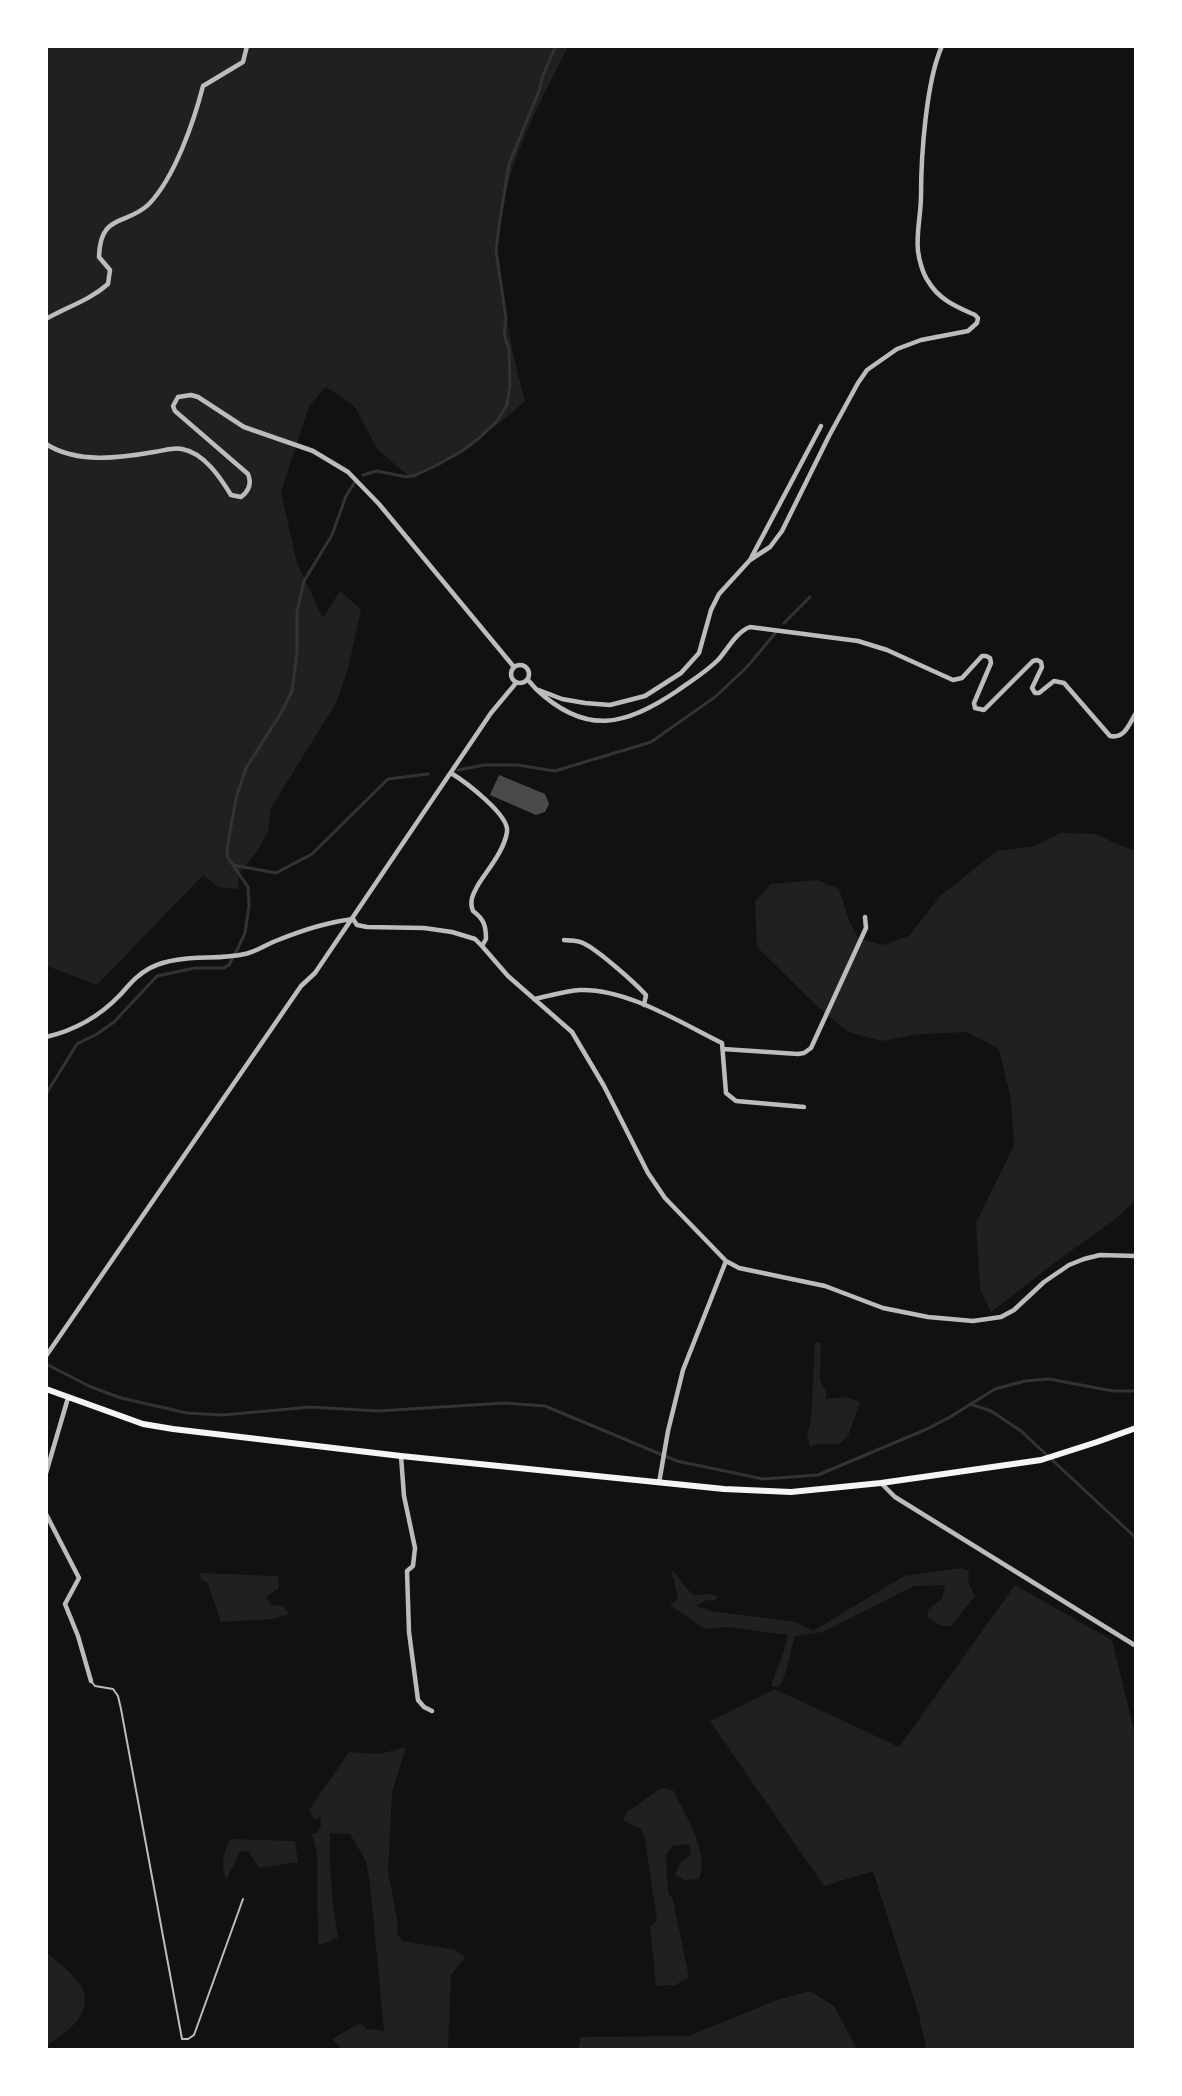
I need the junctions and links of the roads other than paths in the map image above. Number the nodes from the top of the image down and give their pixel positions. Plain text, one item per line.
1 (247, 46) edge
2 (942, 46) edge
3 (46, 319) edge
4 (821, 426) dead end
5 (46, 444) edge
6 (750, 560) junction
7 (514, 667) junction
8 (528, 680) junction
9 (516, 682) junction
10 (536, 689) junction
11 (1136, 713) edge
12 (451, 773) junction
13 (866, 917) dead end
14 (353, 919) junction
15 (564, 940) dead end
16 (482, 946) junction
17 (534, 999) junction
18 (644, 1005) junction
19 (46, 1037) edge
20 (723, 1049) junction
21 (804, 1107) dead end
22 (1136, 1256) edge
23 (726, 1262) junction
24 (46, 1356) edge
25 (46, 1389) edge
26 (68, 1398) junction
27 (1136, 1428) edge
28 (401, 1456) junction
29 (46, 1473) edge
30 (659, 1483) junction
31 (881, 1483) junction
32 (46, 1514) edge
33 (1136, 1646) edge
34 (92, 1681) joint
35 (432, 1711) dead end
36 (243, 1899) dead end

1 - 3 street
2 - 6 street
4 - 6 street
5 - 7 street
6 - 10 street
7 - 8 street
7 - 9 street
8 - 9 street
8 - 10 street
9 - 12 street
10 - 11 street
12 - 14 street
12 - 16 street
13 - 20 street
14 - 16 street
14 - 19 street
14 - 24 street
15 - 18 street
16 - 17 street
17 - 18 street
17 - 23 street
18 - 20 street
20 - 21 street
22 - 23 street
23 - 30 street
25 - 26 main road
26 - 28 main road
26 - 29 street
27 - 31 main road
28 - 30 main road
28 - 35 street
30 - 31 main road
31 - 33 street
32 - 34 street
34 - 36 lane

